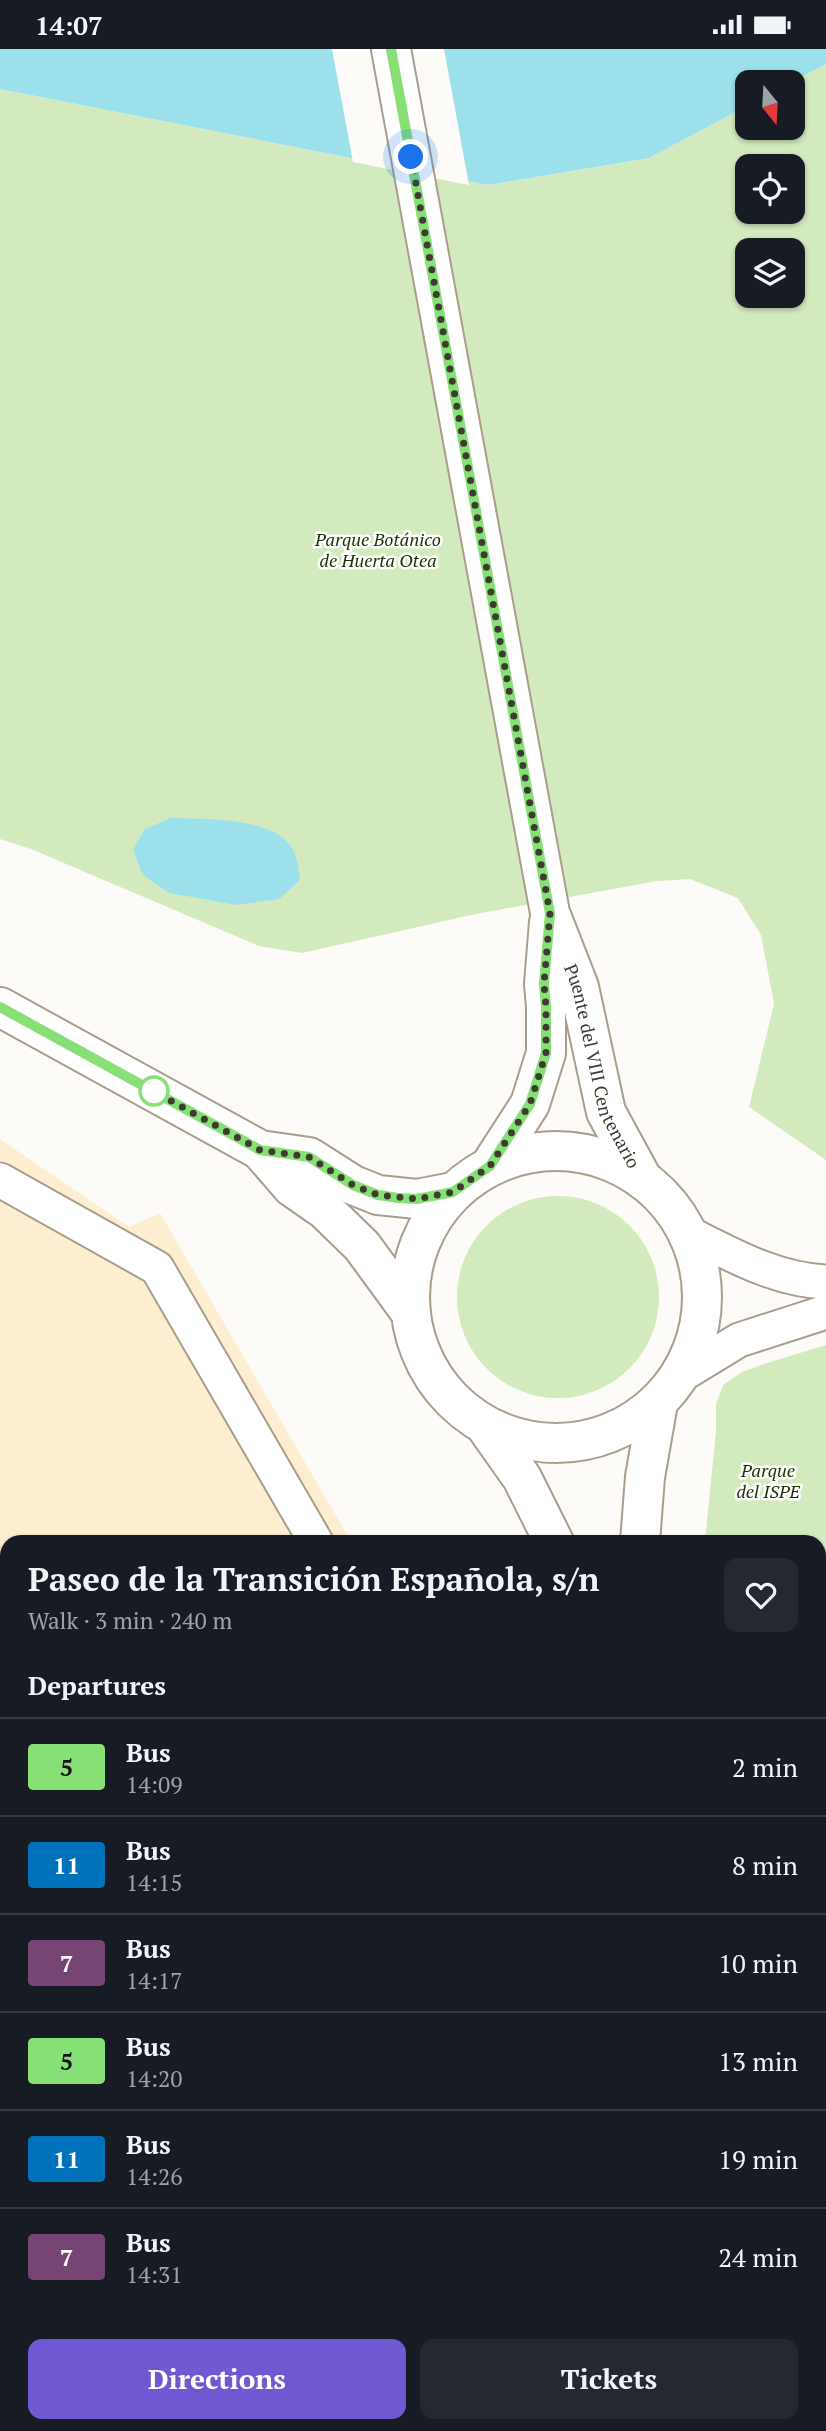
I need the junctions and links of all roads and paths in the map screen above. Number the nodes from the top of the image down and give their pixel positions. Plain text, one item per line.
1 (391, 49) edge
2 (560, 981) junction
3 (0, 1007) edge
4 (260, 1150) junction
5 (490, 1166) junction
6 (643, 1179) junction
7 (0, 1180) edge
8 (453, 1192) junction
9 (688, 1233) junction
10 (826, 1282) edge
11 (826, 1311) edge
12 (411, 1313) junction
13 (669, 1390) junction
14 (486, 1427) junction
15 (312, 1535) edge
16 (550, 1535) edge
17 (641, 1535) edge

1 - 2 main road, Puente del VIII Centenario
2 - 5 main road, Puente del VIII Centenario
2 - 6 main road, Puente del VIII Centenario
3 - 4 main road
4 - 8 main road
4 - 12 main road
5 - 6 main road
5 - 8 main road
6 - 9 main road
7 - 15 street
8 - 12 main road
9 - 10 street
9 - 13 main road
11 - 13 street
12 - 14 main road
13 - 14 main road
13 - 17 main road
14 - 16 main road

